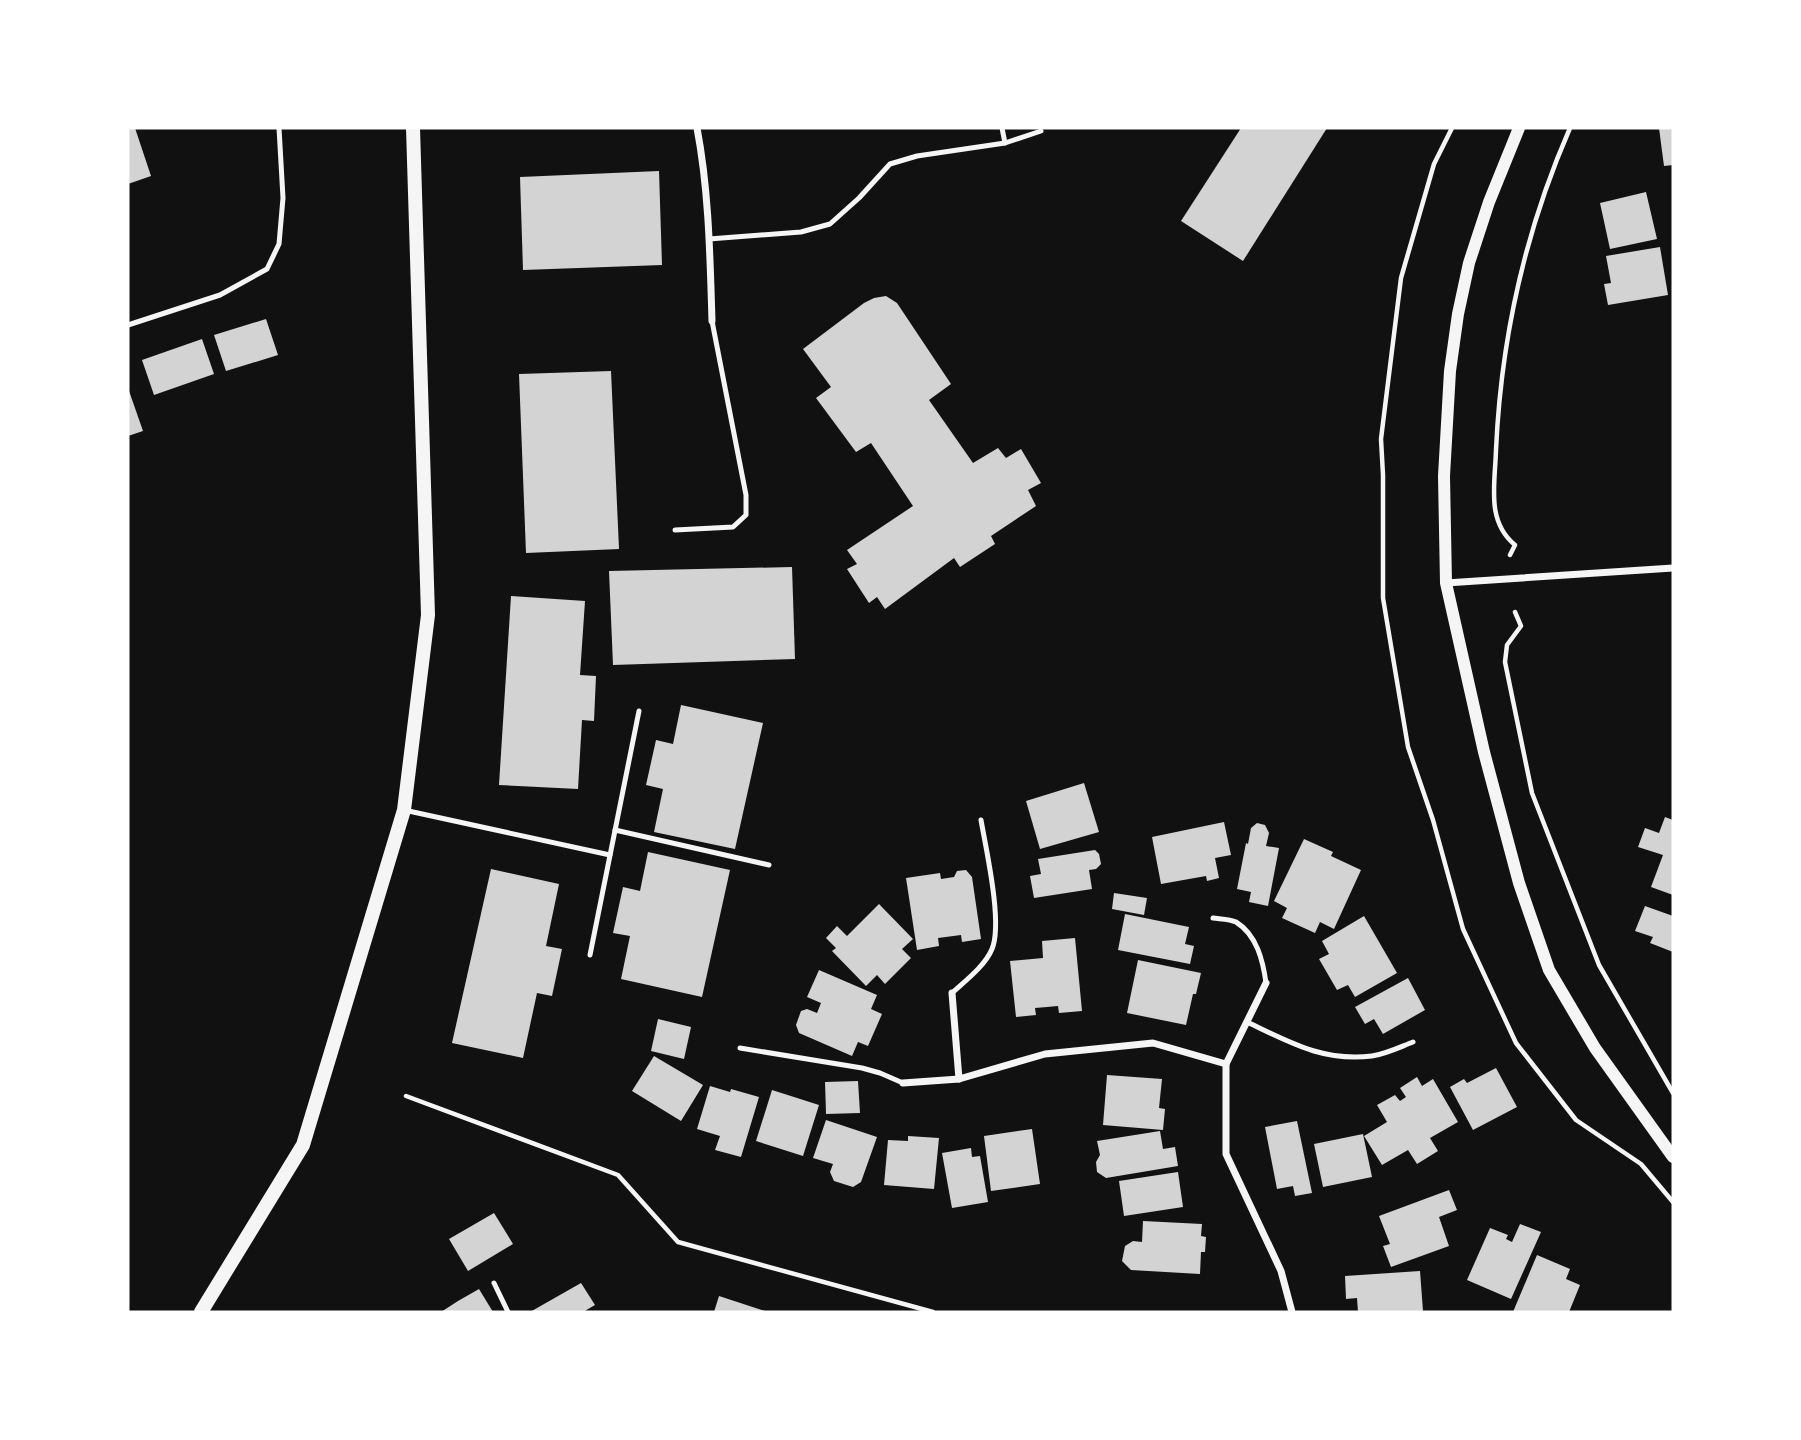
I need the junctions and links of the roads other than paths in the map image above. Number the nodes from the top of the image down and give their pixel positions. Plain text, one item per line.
1 (279, 128) edge
2 (413, 128) edge
3 (696, 128) edge
4 (1002, 128) edge
5 (1519, 128) edge
6 (1041, 131) dead end
7 (1005, 143) junction
8 (709, 239) junction
9 (712, 321) joint
10 (128, 325) edge
11 (675, 530) dead end
12 (1673, 568) edge
13 (1446, 583) junction
14 (639, 711) dead end
15 (404, 810) junction
16 (981, 820) dead end
17 (614, 831) junction
18 (610, 855) junction
19 (769, 864) dead end
20 (1213, 918) dead end
21 (590, 955) dead end
22 (1266, 983) joint
23 (952, 993) joint
24 (1247, 1022) junction
25 (1413, 1042) dead end
26 (740, 1048) dead end
27 (1226, 1064) junction
28 (959, 1079) junction
29 (903, 1083) joint
30 (1673, 1157) edge
31 (494, 1283) dead end
32 (201, 1312) edge
33 (508, 1312) edge
34 (1292, 1312) edge

1 - 10 lane
2 - 15 main road
3 - 8 street
4 - 7 lane
5 - 13 street
6 - 7 lane
7 - 8 lane
8 - 9 street
9 - 11 lane
12 - 13 street
13 - 30 street
14 - 17 lane
15 - 18 lane
15 - 32 main road
16 - 23 lane
17 - 18 lane
17 - 19 lane
18 - 21 lane
20 - 22 lane
22 - 24 street
23 - 28 street
24 - 25 lane
24 - 27 street
26 - 29 lane
27 - 28 street
27 - 34 street
28 - 29 street
31 - 33 lane

